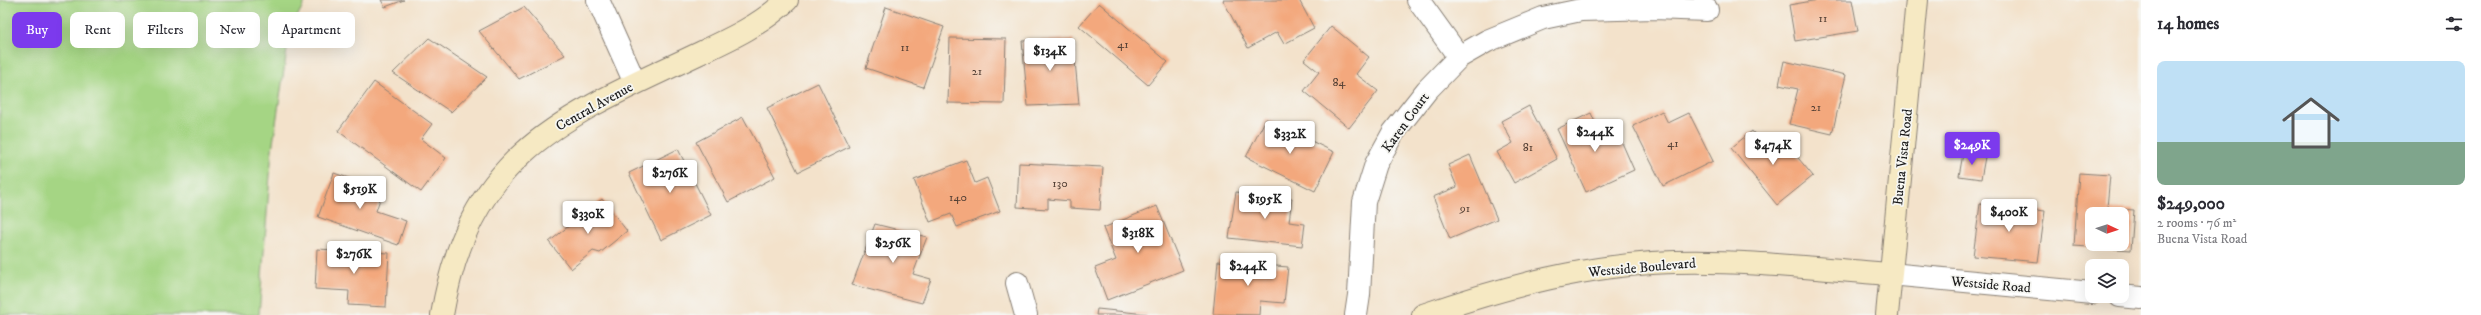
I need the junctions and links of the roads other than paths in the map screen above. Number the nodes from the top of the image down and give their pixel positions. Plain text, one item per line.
1 (598, 0) edge
2 (787, 0) edge
3 (1418, 0) edge
4 (1917, 0) edge
5 (1707, 10) dead end
6 (1459, 57) junction
7 (635, 83) junction
8 (1890, 274) junction
9 (1017, 283) dead end
10 (2085, 292) edge
11 (2129, 297) edge
12 (2141, 298) edge
13 (442, 315) edge
14 (1026, 315) edge
15 (1356, 315) edge
16 (1423, 315) edge
17 (1887, 315) edge

1 - 7 street
2 - 7 street, Central Avenue
3 - 6 street
4 - 8 street, Buena Vista Road
5 - 6 street, Karen Court
6 - 15 street, Karen Court
7 - 13 street, Central Avenue
8 - 10 street, Westside Road
8 - 16 street, Westside Boulevard
8 - 17 street, Buena Vista Road
9 - 14 street
11 - 12 street

